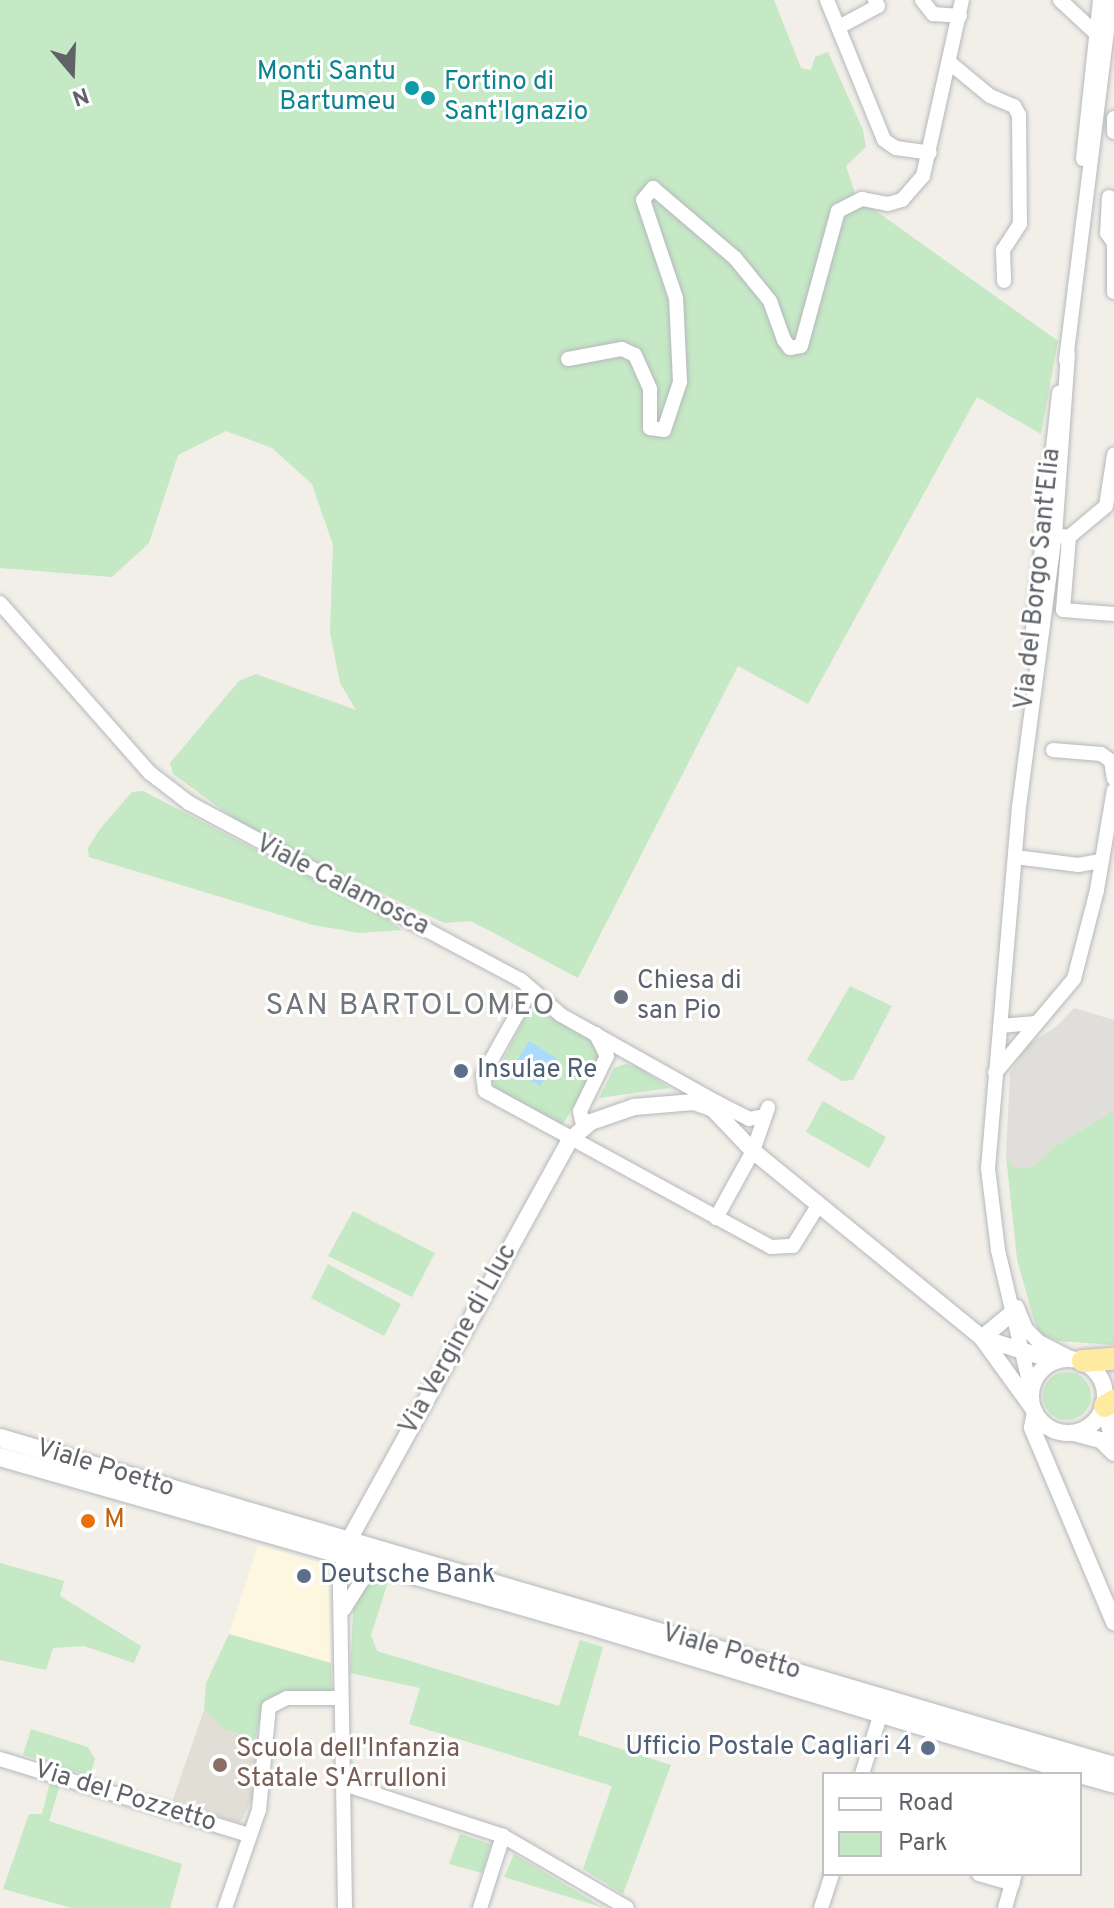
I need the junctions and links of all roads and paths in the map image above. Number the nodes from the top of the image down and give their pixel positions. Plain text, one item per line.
1 (827, 0) edge
2 (875, 0) edge
3 (922, 0) edge
4 (962, 0) edge
5 (1060, 0) edge
6 (1100, 0) edge
7 (1111, 0) edge
8 (960, 16) junction
9 (839, 27) junction
10 (1101, 38) junction
11 (950, 63) junction
12 (1114, 118) edge
13 (1114, 132) edge
14 (930, 153) junction
15 (1087, 186) junction
16 (1112, 195) edge
17 (1114, 244) edge
18 (1004, 281) dead end
19 (1114, 292) edge
20 (568, 359) dead end
21 (1114, 455) edge
22 (1056, 535) junction
23 (0, 603) edge
24 (1045, 609) junction
25 (1063, 610) junction
26 (1114, 614) edge
27 (1053, 750) dead end
28 (1114, 779) edge
29 (1114, 790) edge
30 (1019, 807) junction
31 (1015, 857) junction
32 (1101, 861) junction
33 (531, 989) junction
34 (1036, 1023) junction
35 (1000, 1026) junction
36 (596, 1033) junction
37 (995, 1073) junction
38 (720, 1109) junction
39 (584, 1129) junction
40 (570, 1140) junction
41 (753, 1151) junction
42 (819, 1204) junction
43 (716, 1218) junction
44 (998, 1250) junction
45 (1011, 1314) junction
46 (982, 1338) junction
47 (1020, 1350) junction
48 (1114, 1359) edge
49 (1078, 1360) junction
50 (1055, 1361) junction
51 (1033, 1403) junction
52 (1108, 1405) edge
53 (1074, 1433) junction
54 (0, 1438) edge
55 (1114, 1442) edge
56 (1114, 1453) edge
57 (0, 1457) edge
58 (345, 1547) junction
59 (384, 1566) junction
60 (1112, 1613) edge
61 (340, 1629) junction
62 (341, 1698) junction
63 (881, 1713) junction
64 (0, 1759) edge
65 (1114, 1766) edge
66 (1045, 1769) edge
67 (863, 1772) edge
68 (1066, 1772) edge
69 (1082, 1775) edge
70 (341, 1783) junction
71 (1114, 1784) edge
72 (249, 1835) junction
73 (503, 1836) junction
74 (831, 1876) edge
75 (993, 1876) edge
76 (1014, 1879) edge
77 (225, 1908) edge
78 (345, 1908) edge
79 (480, 1908) edge
80 (626, 1908) edge
81 (821, 1908) edge
82 (1005, 1908) edge

1 - 9 street
2 - 9 street
3 - 8 street
4 - 8 street
5 - 10 street
6 - 10 street, Via del Borgo Sant'Elia
7 - 10 street, Via del Borgo Sant'Elia
8 - 11 street
9 - 14 street
10 - 15 street, Via del Borgo Sant'Elia
11 - 14 street
11 - 18 street
12 - 13 street
14 - 20 street
15 - 16 street
15 - 22 street, Via del Borgo Sant'Elia
16 - 17 street
17 - 19 street
21 - 22 street
22 - 24 street, Via del Borgo Sant'Elia
22 - 25 street
22 - 30 street, Via del Borgo Sant'Elia
23 - 33 street, Viale Calamosca
24 - 25 street
24 - 30 street, Via del Borgo Sant'Elia
25 - 26 street
27 - 28 street
29 - 32 street
30 - 31 street, Via del Borgo Sant'Elia
31 - 32 street
31 - 35 street, Via del Borgo Sant'Elia
32 - 34 street
33 - 36 street, Viale Calamosca
33 - 40 street
34 - 35 street
34 - 37 street
35 - 37 street, Via del Borgo Sant'Elia
36 - 38 street, Viale Calamosca
36 - 39 street
37 - 44 street, Via del Borgo Sant'Elia
38 - 39 street
38 - 41 street
38 - 41 street, Viale Calamosca
39 - 40 street
40 - 43 street
40 - 58 street, Via Vergine di Lluc
41 - 42 street
41 - 43 street
42 - 43 street
42 - 46 street
44 - 45 street, Via del Borgo Sant'Elia
44 - 49 street, Via del Borgo Sant'Elia
45 - 46 street
45 - 47 street, Via del Borgo Sant'Elia
46 - 47 street
46 - 51 street
47 - 50 street
47 - 51 street, Via del Borgo Sant'Elia
48 - 49 highway
49 - 50 street
49 - 52 street
50 - 51 street
51 - 53 street
51 - 60 street
52 - 53 street
52 - 55 street
53 - 56 street
54 - 58 main road, Viale Poetto
57 - 58 main road, Viale Poetto
58 - 59 main road, Viale Poetto
58 - 61 street
58 - 65 main road, Viale Poetto
59 - 61 street
59 - 63 main road, Viale Poetto
61 - 62 street
62 - 70 street
62 - 72 street
63 - 66 main road, Viale Poetto
63 - 67 street
64 - 72 street, Via del Pozzetto
66 - 68 main road, Viale Poetto
69 - 71 main road, Viale Poetto
70 - 73 street
70 - 78 street
72 - 77 street
73 - 79 street
73 - 80 street
74 - 81 street
75 - 76 street
76 - 82 street

